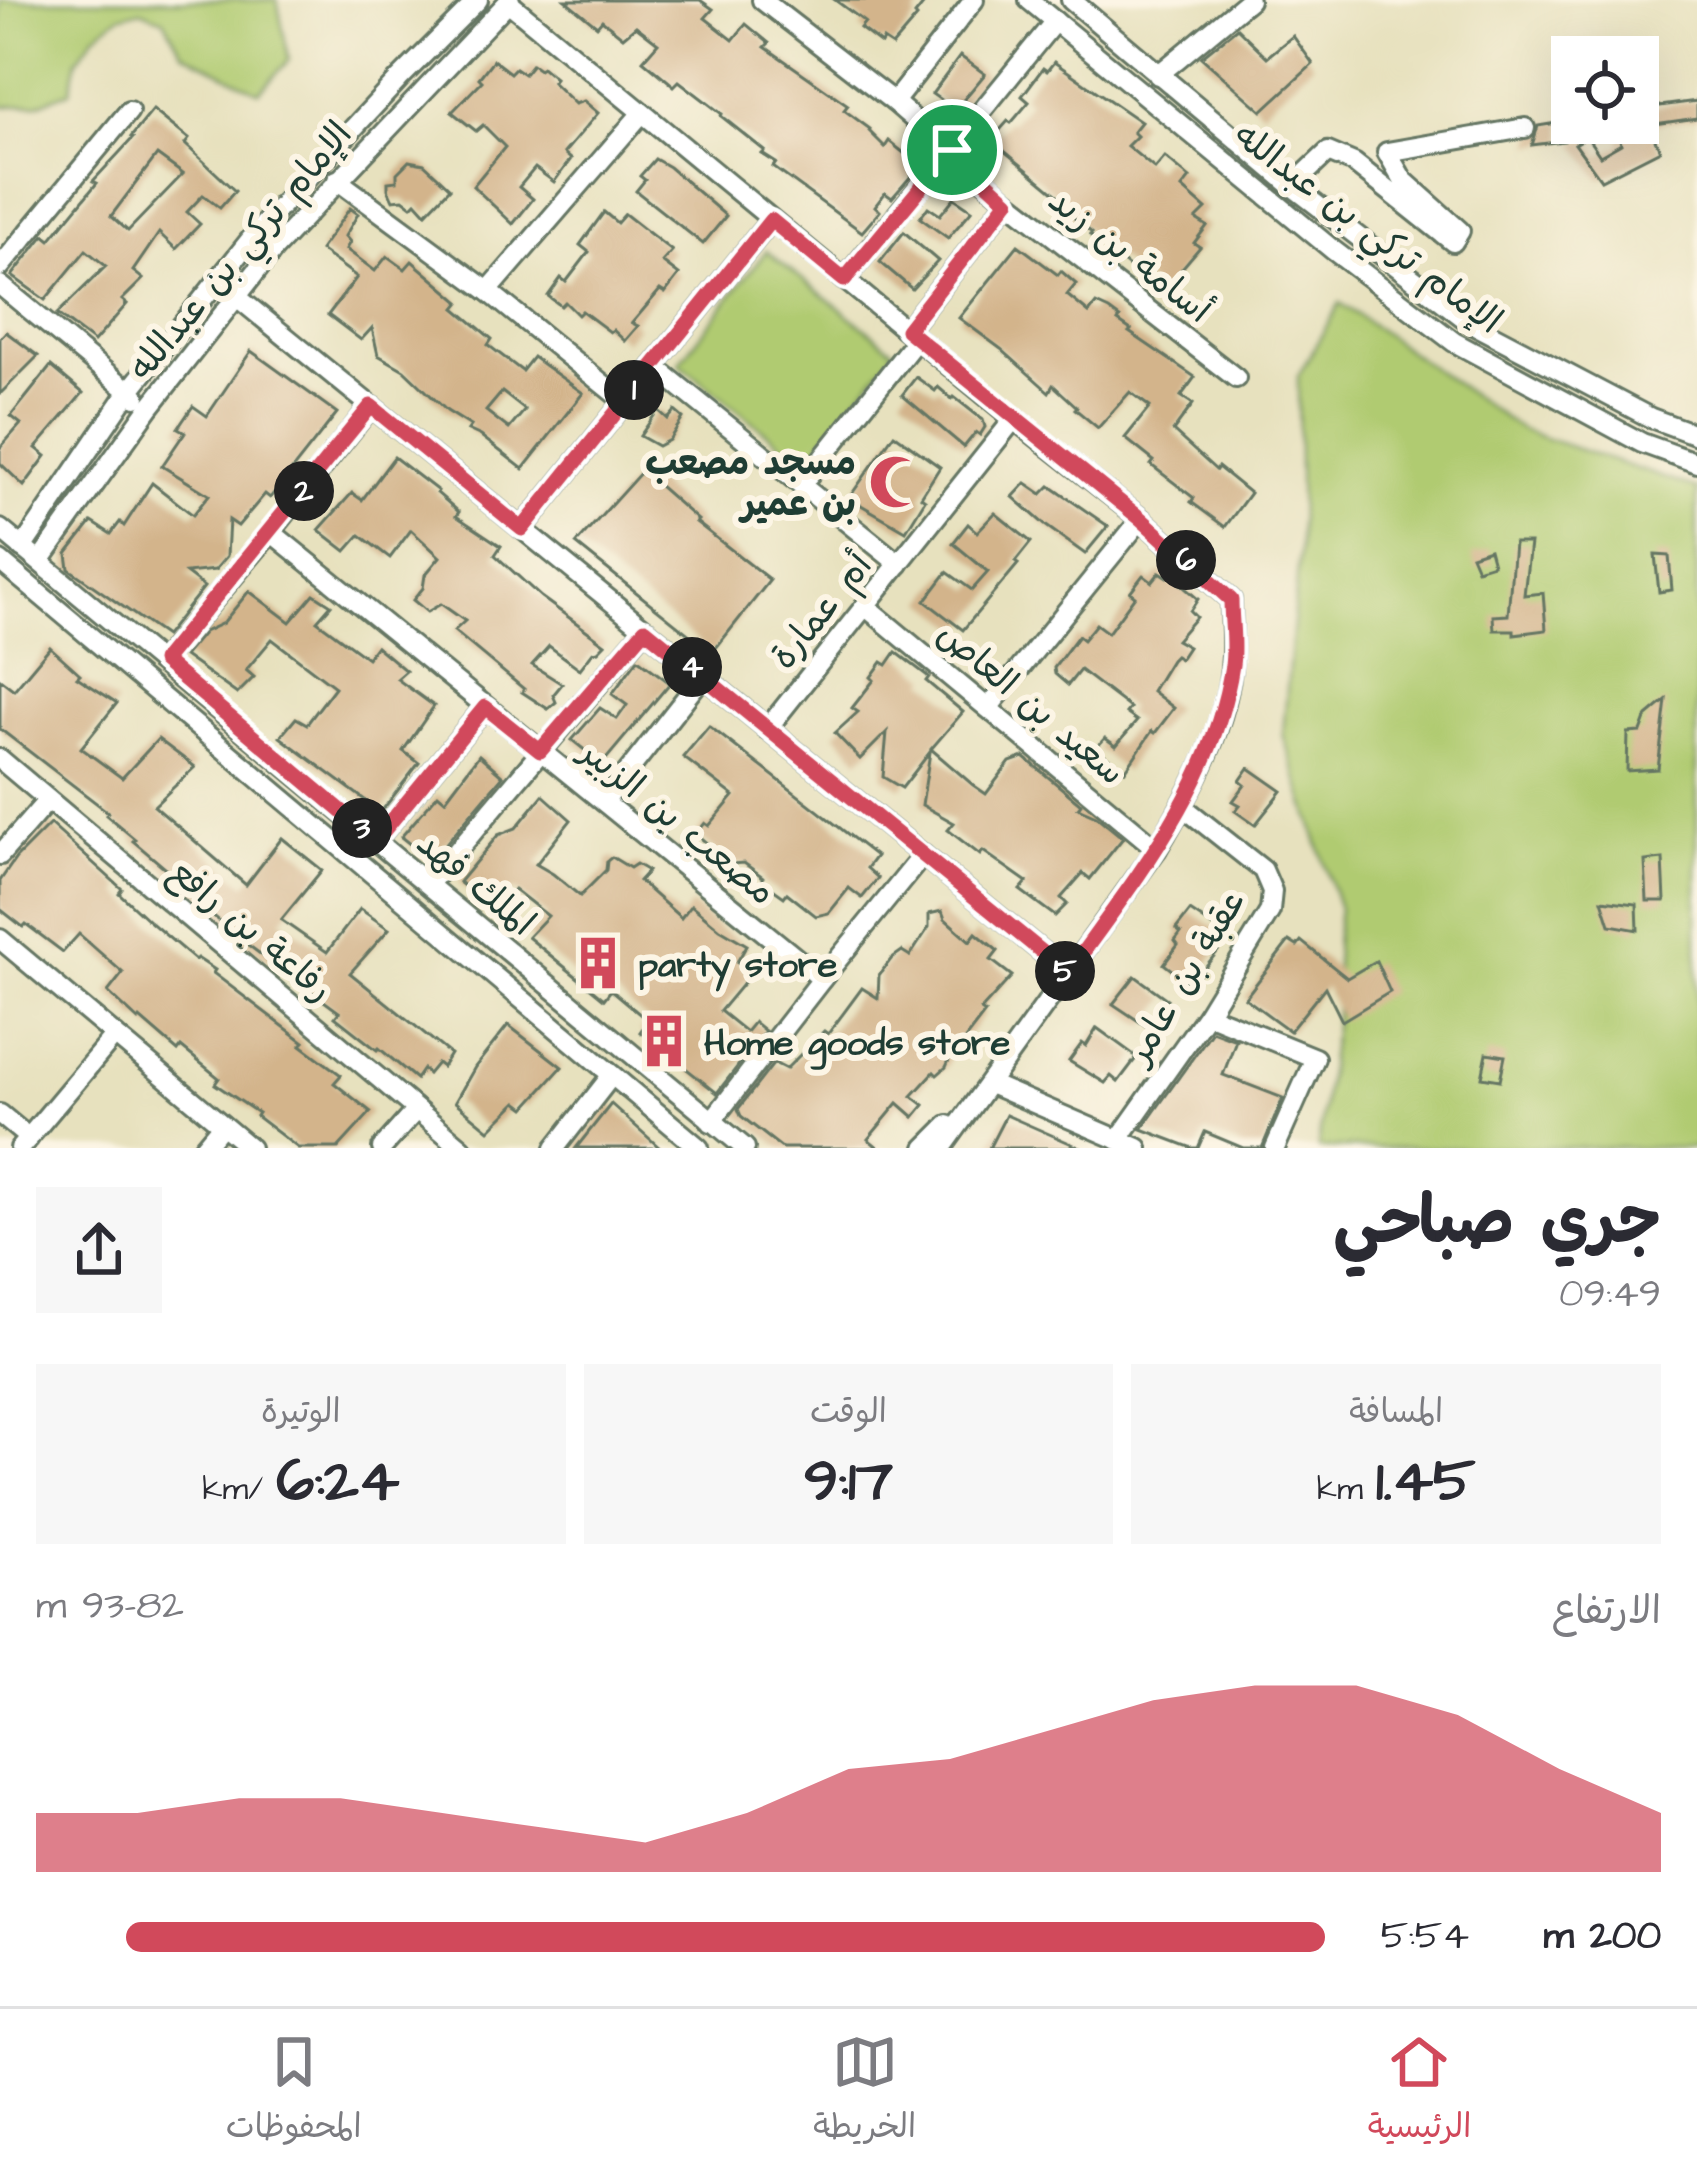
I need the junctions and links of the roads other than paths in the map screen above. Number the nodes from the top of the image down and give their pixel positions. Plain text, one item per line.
1 (478, 0) edge
2 (762, 0) edge
3 (974, 0) edge
4 (1031, 0) edge
5 (1071, 0) edge
6 (1249, 0) edge
7 (509, 1) edge
8 (1055, 21) junction
9 (1158, 75) junction
10 (399, 79) junction
11 (417, 96) junction
12 (895, 102) junction
13 (129, 111) dead end
14 (641, 114) junction
15 (1525, 128) dead end
16 (952, 150) junction
17 (337, 180) junction
18 (1292, 186) junction
19 (1008, 201) junction
20 (771, 220) junction
21 (0, 267) edge
22 (844, 280) junction
23 (0, 285) edge
24 (488, 291) junction
25 (237, 297) junction
26 (912, 334) junction
27 (654, 366) junction
28 (1236, 378) dead end
29 (129, 391) junction
30 (625, 402) junction
31 (371, 406) junction
32 (149, 408) junction
33 (1014, 419) junction
34 (1697, 435) edge
35 (1697, 463) edge
36 (801, 485) junction
37 (1141, 519) junction
38 (0, 529) edge
39 (522, 529) junction
40 (271, 532) junction
41 (22, 548) junction
42 (0, 561) edge
43 (40, 561) junction
44 (899, 565) junction
45 (865, 606) junction
46 (645, 629) junction
47 (163, 661) junction
48 (703, 676) junction
49 (485, 707) junction
50 (988, 708) junction
51 (767, 729) junction
52 (540, 751) junction
53 (0, 759) edge
54 (47, 800) junction
55 (604, 802) junction
56 (1182, 806) junction
57 (376, 840) junction
58 (1157, 849) junction
59 (0, 855) edge
60 (923, 856) junction
61 (429, 884) junction
62 (0, 939) edge
63 (1068, 973) junction
64 (822, 979) junction
65 (1207, 1014) junction
66 (115, 1035) junction
67 (612, 1076) junction
68 (990, 1084) junction
69 (416, 1110) junction
70 (0, 1114) edge
71 (711, 1122) junction
72 (222, 1125) junction
73 (1118, 1139) junction
74 (24, 1143) edge
75 (203, 1148) edge
76 (250, 1148) edge
77 (382, 1148) edge
78 (462, 1148) edge
79 (555, 1148) edge
80 (699, 1148) edge
81 (745, 1148) edge
82 (925, 1148) edge
83 (942, 1148) edge
84 (1138, 1148) edge
85 (1275, 1148) edge

1 - 10 street, الإمام تركي بن عبدالله
2 - 12 street, أسامة بن زيد
3 - 12 street
4 - 8 street, الإمام تركي بن عبدالله
5 - 9 street, الإمام تركي بن عبدالله
6 - 9 street
7 - 11 street, الإمام تركي بن عبدالله
7 - 14 street
8 - 16 street
8 - 35 street, الإمام تركي بن عبدالله
9 - 18 street, الإمام تركي بن عبدالله
10 - 11 street
10 - 29 street, الإمام تركي بن عبدالله
11 - 17 street, الإمام تركي بن عبدالله
12 - 16 street, أسامة بن زيد
13 - 21 street
14 - 20 street
14 - 24 street
15 - 18 street
16 - 19 street, أسامة بن زيد
16 - 22 street
17 - 24 street
17 - 25 street, الإمام تركي بن عبدالله
18 - 34 street, الإمام تركي بن عبدالله
19 - 26 street
19 - 28 street, أسامة بن زيد
20 - 22 street
20 - 27 street
22 - 26 street
23 - 29 street
24 - 30 street
25 - 31 street
25 - 32 street, الإمام تركي بن عبدالله
26 - 33 street
26 - 36 street
27 - 30 street
27 - 36 street
29 - 32 street
29 - 41 street, الإمام تركي بن عبدالله
30 - 39 street
31 - 39 street
31 - 40 street
32 - 43 street, الإمام تركي بن عبدالله
33 - 37 street
33 - 44 street, أم عمارة
36 - 44 street
37 - 50 street
37 - 56 street
38 - 41 street, الملك فهد
39 - 46 street
40 - 47 street
40 - 49 street, مصعب بن الزبير
41 - 43 street, الملك فهد
42 - 67 street, الملك فهد
43 - 47 street, الملك فهد
44 - 45 street, أم عمارة
45 - 50 street, سعيد بن العاص
45 - 51 street, أم عمارة
46 - 48 street
46 - 52 street
47 - 57 street, الملك فهد
48 - 51 street
48 - 55 street
49 - 52 street, مصعب بن الزبير
49 - 57 street
50 - 58 street, سعيد بن العاص
51 - 60 street
52 - 55 street, مصعب بن الزبير
52 - 61 street
53 - 54 street, رفاعة بن رافع
54 - 59 street
54 - 69 street, رفاعة بن رافع
55 - 64 street, مصعب بن الزبير
56 - 58 street
56 - 65 street, عقبة بن عامر
57 - 61 street, الملك فهد
58 - 63 street
60 - 63 street
60 - 64 street
61 - 71 street, الملك فهد
62 - 66 street
63 - 68 street
64 - 71 street
65 - 73 street, عقبة بن عامر
65 - 85 street
66 - 72 street
66 - 74 street
67 - 79 street
67 - 80 street, الملك فهد
68 - 73 street
68 - 82 street
68 - 83 street
69 - 77 street
69 - 78 street, رفاعة بن رافع
70 - 74 street
71 - 81 street, الملك فهد
72 - 75 street
72 - 76 street
73 - 84 street

